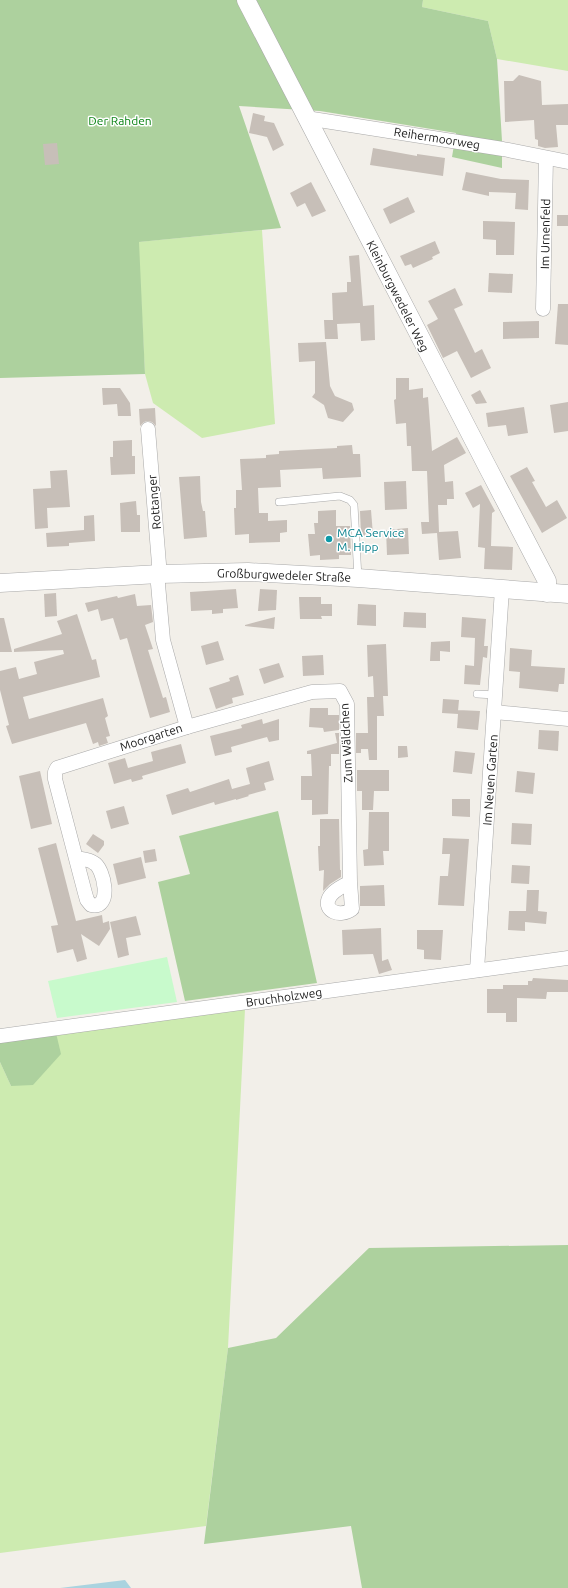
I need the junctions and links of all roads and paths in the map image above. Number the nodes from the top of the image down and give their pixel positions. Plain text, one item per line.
1 (246, 0) edge
2 (306, 118) junction
3 (546, 158) junction
4 (568, 162) edge
5 (543, 309) dead end
6 (148, 429) dead end
7 (279, 502) dead end
8 (159, 574) junction
9 (358, 578) junction
10 (0, 583) edge
11 (502, 589) junction
12 (547, 593) junction
13 (568, 594) edge
14 (477, 694) dead end
15 (496, 695) junction
16 (494, 712) junction
17 (568, 719) edge
18 (187, 727) junction
19 (76, 858) dead end
20 (350, 882) dead end
21 (568, 958) edge
22 (478, 970) junction
23 (0, 1036) edge

1 - 2 street, Kleinburgwedeler Weg
2 - 3 street, Reihermoorweg
2 - 12 street, Kleinburgwedeler Weg
3 - 4 street, Reihermoorweg
3 - 5 street, Im Urnenfeld
6 - 8 street, Rottanger
7 - 9 lane
8 - 9 street, Großburgwedeler Straße
8 - 10 street, Großburgwedeler Straße
8 - 18 street, Moorgarten
9 - 11 street, Großburgwedeler Straße
11 - 12 street, Großburgwedeler Straße
11 - 15 street, Im Neuen Garten
12 - 13 street, Großburgwedeler Straße
14 - 15 lane
15 - 16 street, Im Neuen Garten
16 - 17 street
16 - 22 street, Im Neuen Garten
18 - 19 street, Moorgarten
18 - 20 street, Zum Wäldchen
21 - 22 street, Bruchholzweg
22 - 23 street, Bruchholzweg

